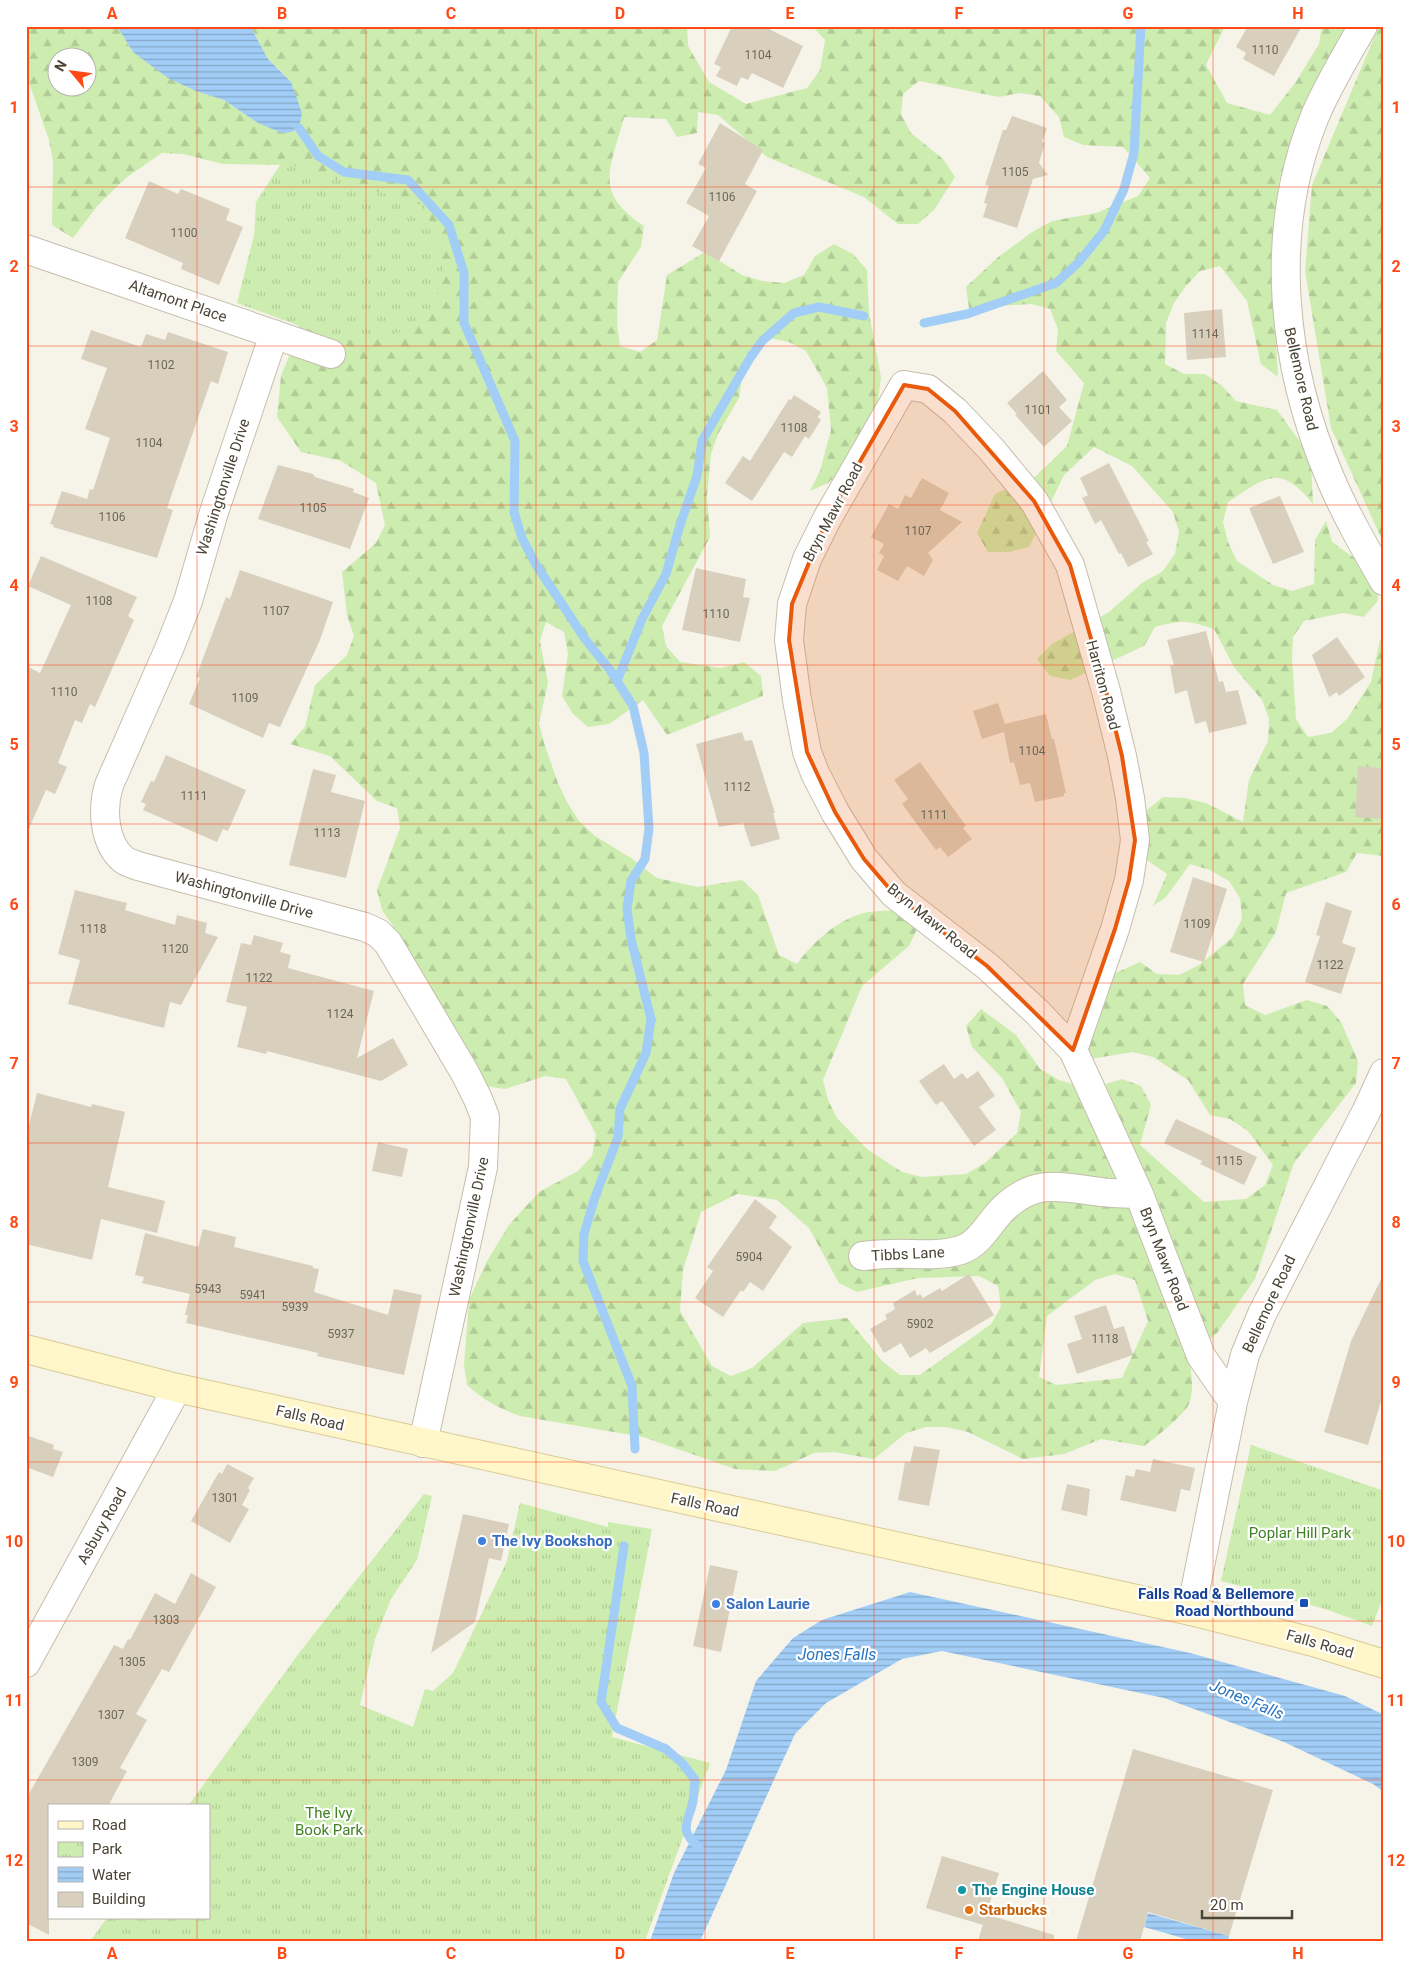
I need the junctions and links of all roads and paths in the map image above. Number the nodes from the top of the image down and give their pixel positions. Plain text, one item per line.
1 (1363, 26) edge
2 (26, 249) edge
3 (274, 334) junction
4 (331, 354) dead end
5 (904, 385) joint
6 (1384, 581) edge
7 (1073, 1050) junction
8 (1384, 1073) edge
9 (1139, 1194) junction
10 (863, 1256) dead end
11 (26, 1349) edge
12 (177, 1388) junction
13 (1234, 1402) junction
14 (423, 1443) junction
15 (1191, 1611) junction
16 (26, 1663) edge
17 (1384, 1664) edge

1 - 6 street, Bellemore Road
2 - 3 street, Altamont Place
3 - 4 street, Altamont Place
3 - 14 street, Washingtonville Drive
5 - 7 street, Harriton Road
5 - 7 street, Bryn Mawr Road
7 - 9 street, Bryn Mawr Road
8 - 13 street, Bellemore Road
9 - 10 street, Tibbs Lane
9 - 13 street, Bryn Mawr Road
11 - 12 main road, Falls Road
12 - 14 main road, Falls Road
12 - 16 street, Asbury Road
13 - 15 street, Bellemore Road
14 - 15 main road, Falls Road
15 - 17 main road, Falls Road

